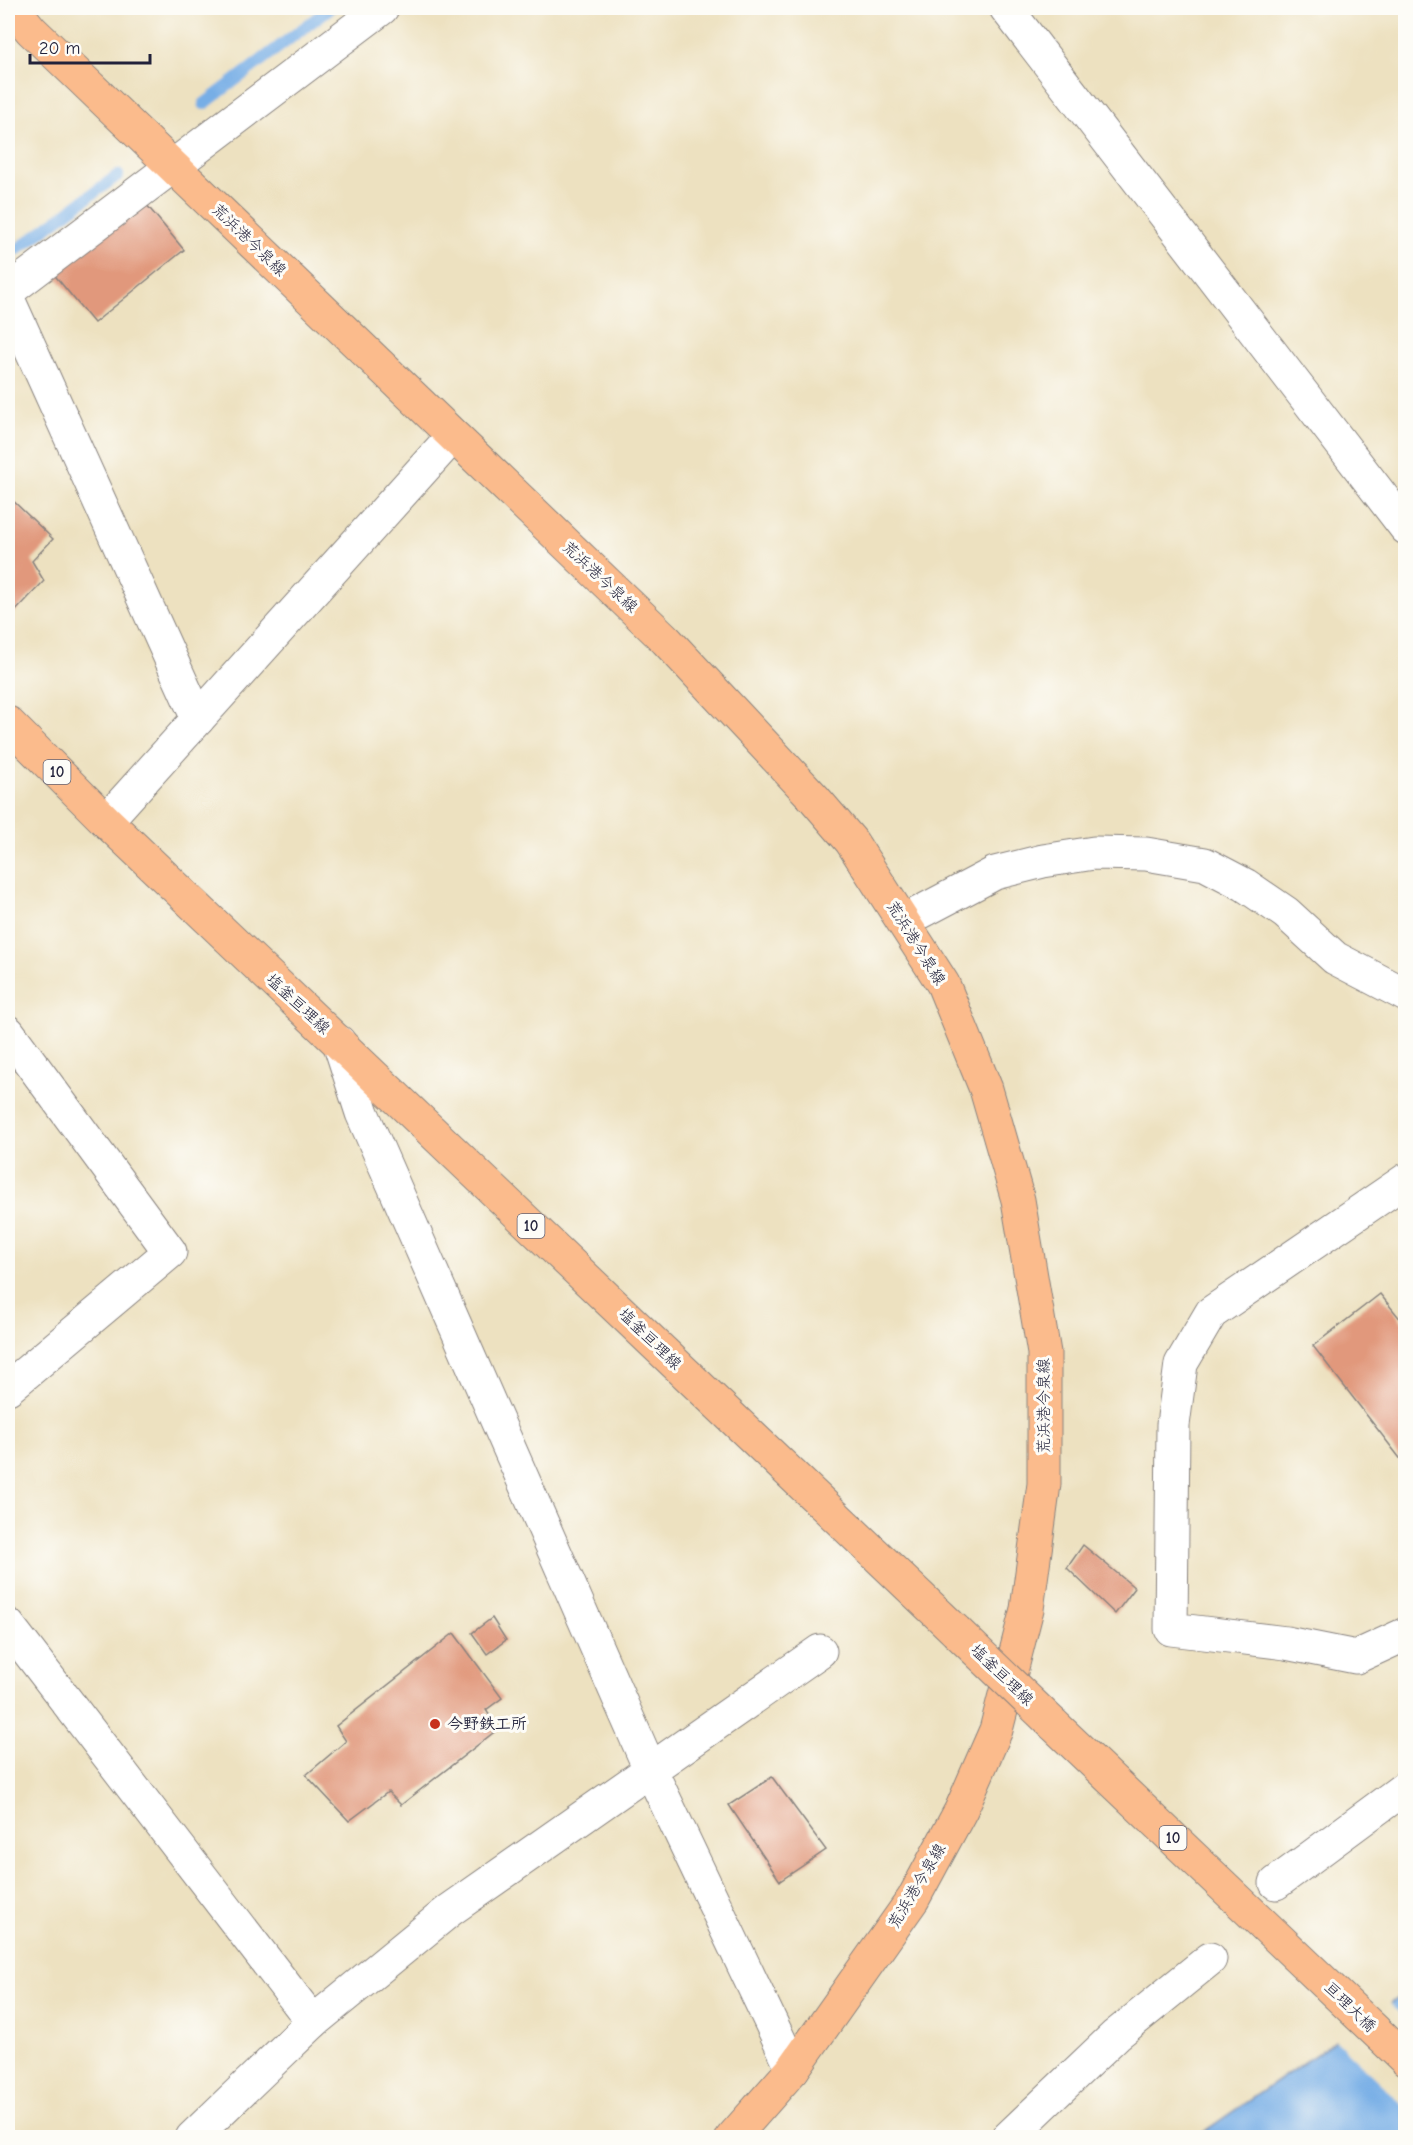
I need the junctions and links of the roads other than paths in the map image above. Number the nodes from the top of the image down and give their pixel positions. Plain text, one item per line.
1 (13, 8) edge
2 (382, 8) edge
3 (1006, 8) edge
4 (174, 167) junction
5 (8, 291) edge
6 (8, 299) edge
7 (452, 437) junction
8 (1406, 528) edge
9 (198, 719) junction
10 (8, 723) edge
11 (106, 821) junction
12 (904, 921) junction
13 (1406, 995) edge
14 (8, 1032) edge
15 (339, 1042) junction
16 (1406, 1179) edge
17 (8, 1388) edge
18 (8, 1625) edge
19 (1406, 1634) edge
20 (820, 1651) dead end
21 (650, 1769) junction
22 (1406, 1787) edge
23 (1276, 1883) dead end
24 (1294, 1953) joint
25 (1210, 1959) dead end
26 (313, 2022) junction
27 (1406, 2060) edge
28 (793, 2069) junction
29 (192, 2138) edge
30 (732, 2138) edge
31 (1008, 2138) edge

1 - 4 main road, 荒浜港今泉線
2 - 4 street
3 - 8 street
4 - 5 street
4 - 7 main road, 荒浜港今泉線
6 - 9 street
7 - 9 street
7 - 12 main road, 荒浜港今泉線
9 - 11 street
10 - 11 main road, 塩釜亘理線 / 10
11 - 15 main road, 塩釜亘理線 / 10
12 - 13 street
12 - 28 main road, 荒浜港今泉線
14 - 17 street
15 - 21 street
15 - 24 main road, 塩釜亘理線 / 10, bridge
16 - 19 street
18 - 26 street
20 - 21 street
21 - 26 street
21 - 28 street
22 - 23 street
24 - 27 main road, 亘理大橋 / 10
25 - 31 street
26 - 29 street
28 - 30 main road, 荒浜港今泉線

